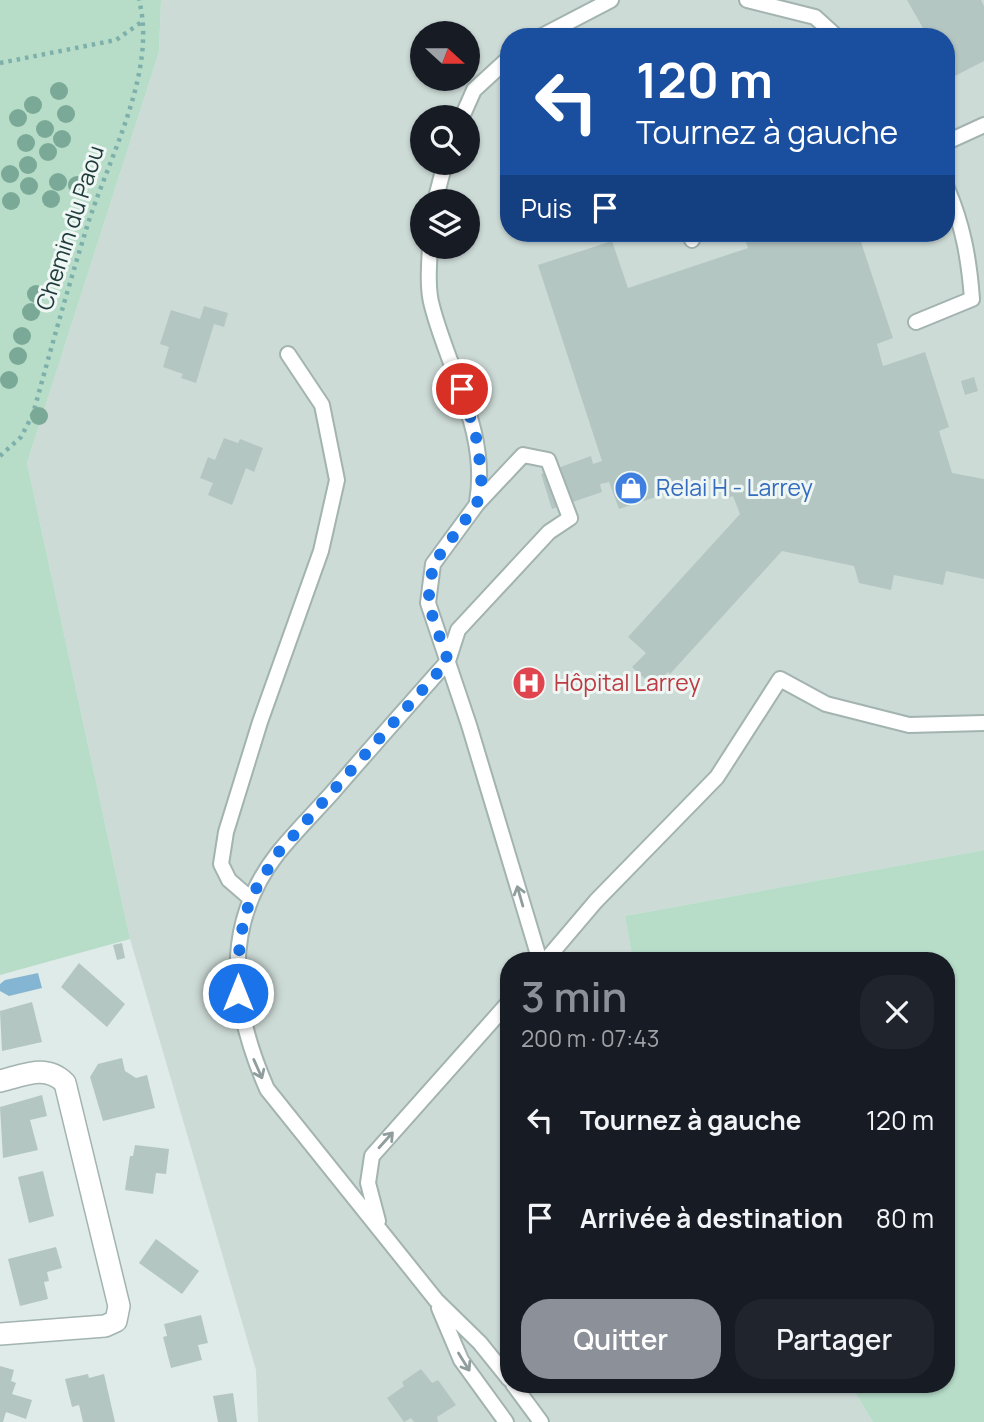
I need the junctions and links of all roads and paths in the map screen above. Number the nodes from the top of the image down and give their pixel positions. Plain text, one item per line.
1 (139, 0) edge
2 (611, 0) edge
3 (747, 0) edge
4 (143, 20) junction
5 (557, 28) edge
6 (827, 28) edge
7 (0, 63) edge
8 (500, 66) edge
9 (467, 105) edge
10 (984, 125) edge
11 (955, 138) edge
12 (955, 207) edge
13 (430, 259) edge
14 (916, 322) dead end
15 (288, 354) dead end
16 (0, 456) edge
17 (477, 504) junction
18 (448, 661) junction
19 (984, 723) edge
20 (250, 899) junction
21 (540, 952) edge
22 (551, 952) edge
23 (500, 1012) edge
24 (0, 1081) edge
25 (379, 1226) junction
26 (436, 1300) junction
27 (0, 1335) edge
28 (500, 1368) edge
29 (520, 1393) edge
30 (506, 1422) edge
31 (541, 1422) edge

1 - 4 path, Chemin du Paou
2 - 5 lane
3 - 6 lane
4 - 7 path
4 - 16 path, Chemin du Paou
8 - 9 lane
10 - 11 lane
12 - 14 lane
13 - 17 lane
15 - 20 lane
17 - 18 lane
17 - 18 lane
18 - 20 lane
21 -> 18 lane
19 - 22 lane
20 -> 25 lane
25 -> 23 lane
24 - 27 street
25 - 26 lane
26 - 28 lane
26 -> 30 lane
29 - 31 lane

